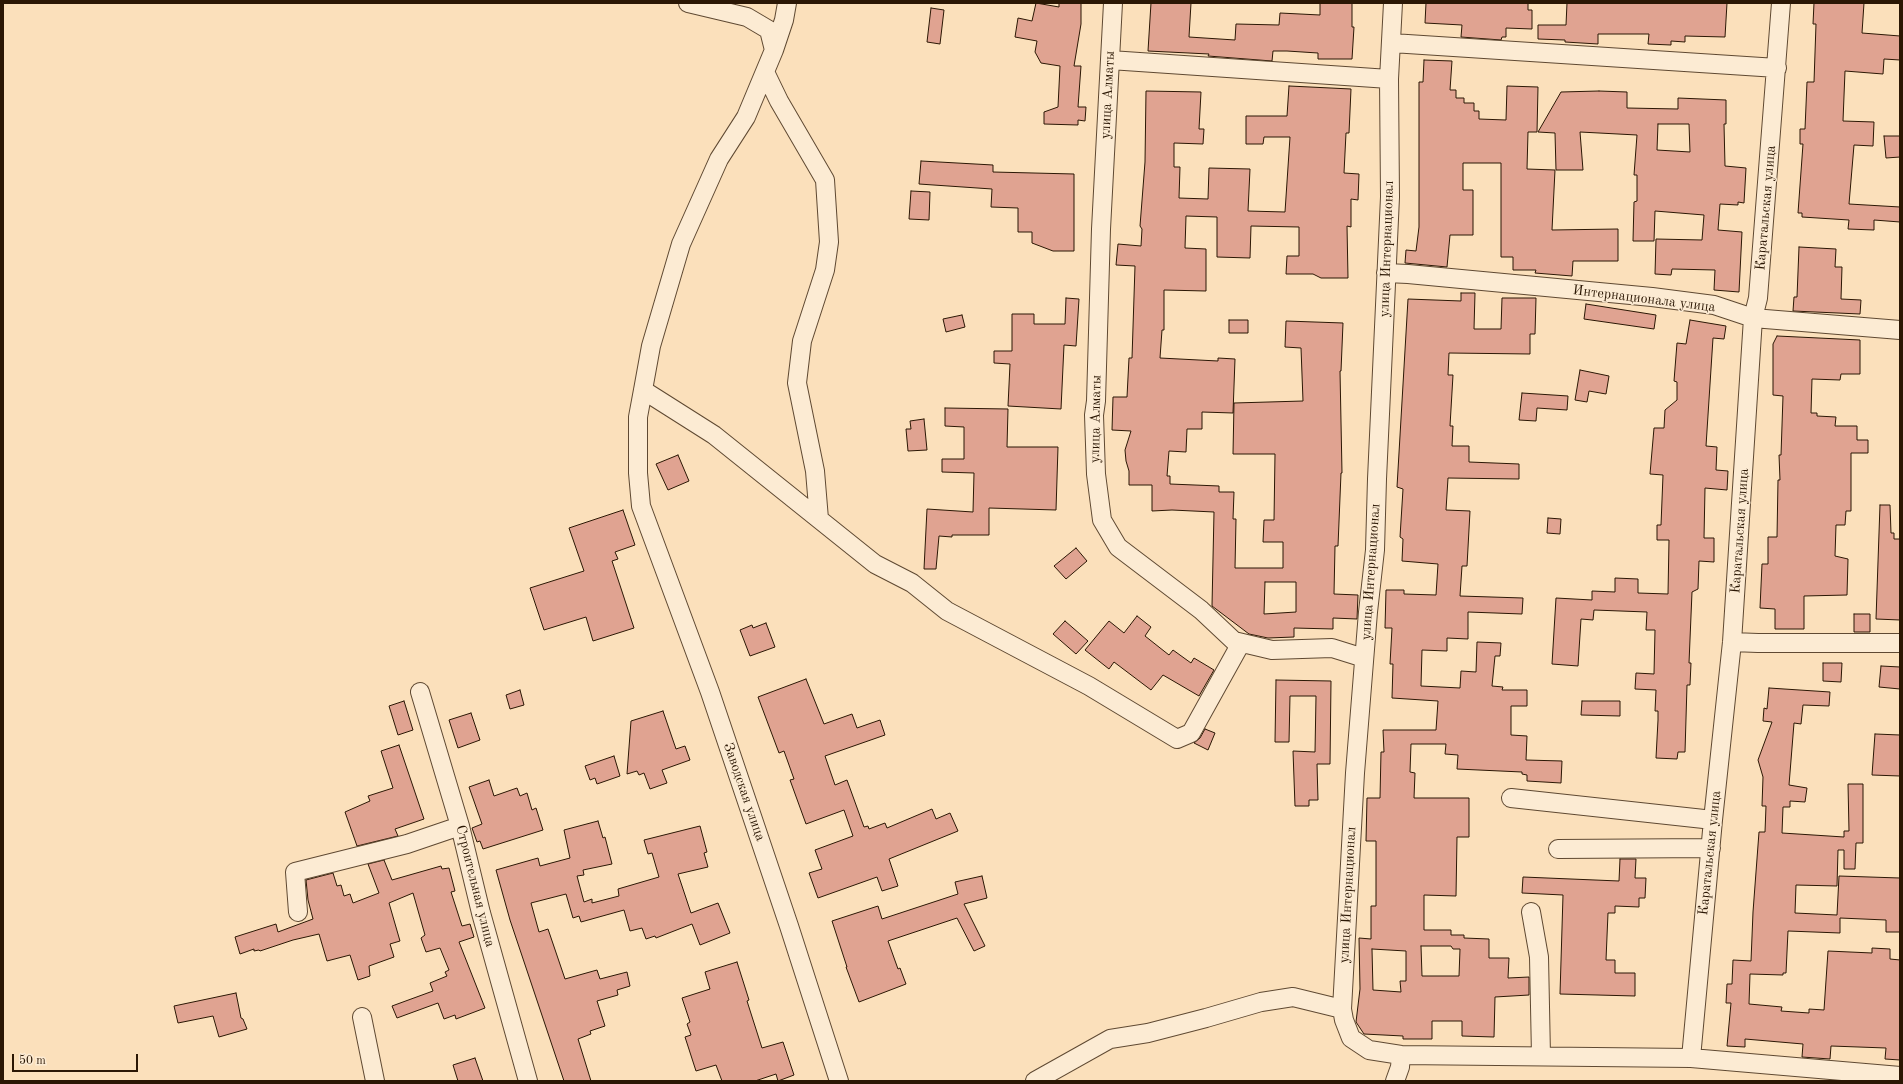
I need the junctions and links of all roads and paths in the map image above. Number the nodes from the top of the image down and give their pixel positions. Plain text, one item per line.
1 (688, 3) edge
2 (787, 3) edge
3 (1112, 3) edge
4 (1392, 3) edge
5 (1781, 3) edge
6 (1392, 43) junction
7 (774, 50) junction
8 (1110, 60) junction
9 (1777, 68) junction
10 (765, 72) junction
11 (1388, 79) junction
12 (1386, 273) junction
13 (1753, 318) junction
14 (1900, 330) edge
15 (643, 390) junction
16 (818, 519) junction
17 (1732, 642) junction
18 (1241, 643) junction
19 (1900, 643) edge
20 (1364, 658) junction
21 (420, 692) dead end
22 (1511, 798) dead end
23 (1713, 820) junction
24 (460, 826) junction
25 (1711, 848) junction
26 (1558, 849) dead end
27 (298, 912) dead end
28 (1531, 912) dead end
29 (1342, 1009) junction
30 (362, 1017) dead end
31 (1401, 1055) junction
32 (1541, 1056) junction
33 (1691, 1058) junction
34 (1900, 1076) edge
35 (374, 1081) edge
36 (528, 1081) edge
37 (839, 1081) edge
38 (1036, 1081) edge
39 (1395, 1081) edge

1 - 7 street
2 - 7 street, Заводская улица
3 - 8 street, улица Алматы
4 - 6 street, улица Интернационал
5 - 9 street, Каратальская улица
6 - 9 street
6 - 11 street, улица Интернационал
7 - 10 street, Заводская улица
8 - 11 street
8 - 18 street, улица Алматы
9 - 13 street, Каратальская улица
10 - 15 street, Заводская улица
10 - 16 street
11 - 12 street, улица Интернационал
12 - 13 street, Интернационала улица
12 - 20 street, улица Интернационал
13 - 14 street, Интернационала улица
13 - 17 street, Каратальская улица
15 - 16 street
15 - 37 street, Заводская улица
16 - 18 street
17 - 19 street
17 - 23 street, Каратальская улица
18 - 20 street, улица Алматы
20 - 29 street, улица Интернационал
21 - 24 street, Строительная улица
22 - 23 street
23 - 25 street, Каратальская улица
24 - 27 street
24 - 36 street, Строительная улица
25 - 26 street
25 - 33 street, Каратальская улица
28 - 32 street
29 - 31 street, улица Интернационал
29 - 38 street
30 - 35 street
31 - 32 street, улица Интернационал
31 - 39 street
32 - 33 street, улица Интернационал
33 - 34 street, улица Интернационал

